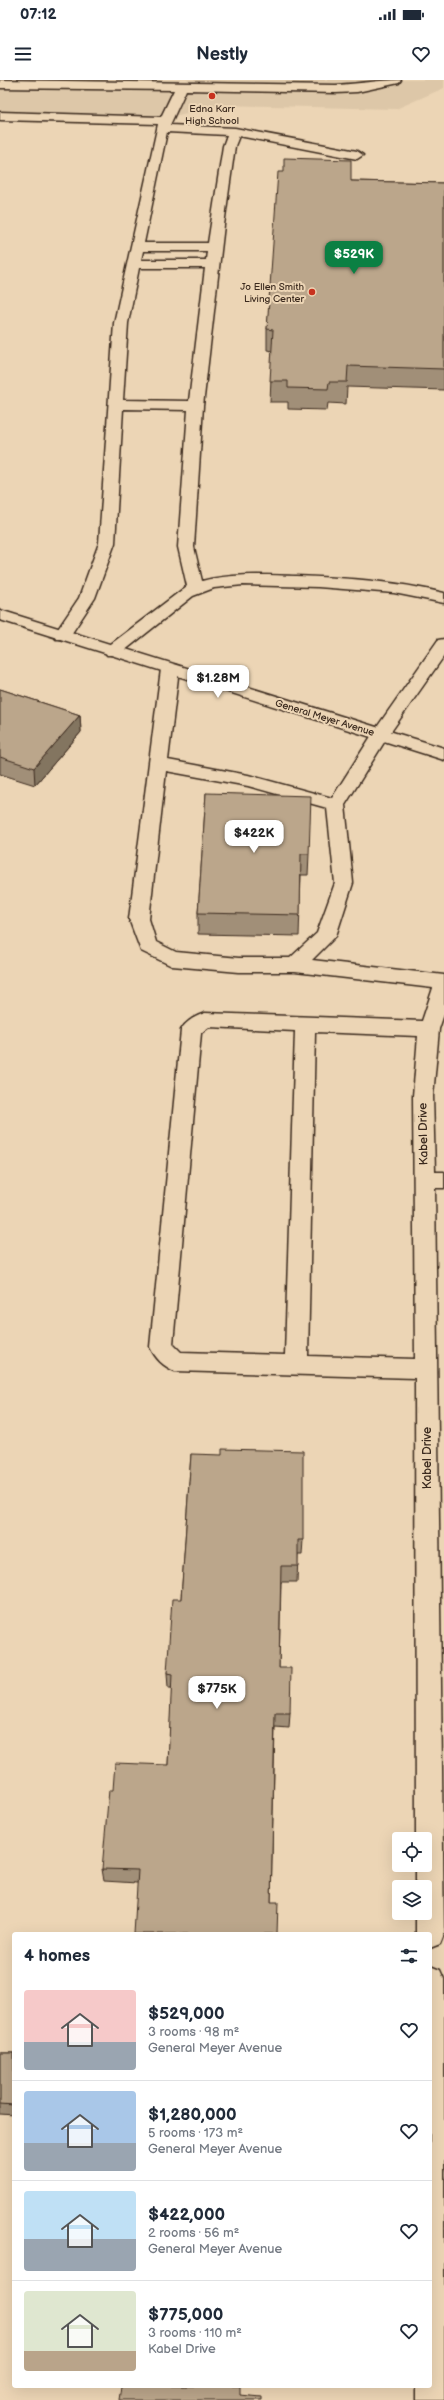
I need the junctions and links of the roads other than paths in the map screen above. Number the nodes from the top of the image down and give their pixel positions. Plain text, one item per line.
1 (396, 80) edge
2 (0, 84) edge
3 (182, 86) junction
4 (0, 116) edge
5 (164, 125) junction
6 (235, 132) junction
7 (357, 155) dead end
8 (138, 247) junction
9 (215, 247) junction
10 (134, 264) junction
11 (213, 264) junction
12 (116, 404) junction
13 (196, 406) junction
14 (196, 588) junction
15 (444, 598) edge
16 (0, 615) edge
17 (62, 635) junction
18 (444, 644) edge
19 (113, 651) junction
20 (170, 668) junction
21 (381, 734) junction
22 (444, 754) edge
23 (158, 764) junction
24 (336, 806) junction
25 (295, 965) junction
26 (444, 983) edge
27 (305, 1024) junction
28 (429, 1029) junction
29 (434, 1180) edge
30 (296, 1364) junction
31 (427, 1369) junction
32 (430, 1932) edge
33 (432, 2388) edge
34 (432, 2400) edge

1 - 3 street
2 - 3 street
3 - 5 street
4 - 5 street
5 - 6 street
5 - 8 street
6 - 7 street
6 - 9 street
8 - 9 street
8 - 10 street
9 - 11 street
10 - 11 street
10 - 12 street
11 - 13 street
12 - 13 street
12 - 17 street
13 - 14 street
14 - 15 street
14 - 19 street
16 - 17 street, General Meyer Avenue
17 - 19 street, General Meyer Avenue
18 - 21 street
19 - 20 street, General Meyer Avenue
20 - 21 street, General Meyer Avenue
20 - 23 street
21 - 22 street, General Meyer Avenue
21 - 24 street
23 - 24 street
23 - 25 street
24 - 25 street
25 - 26 street
26 - 28 street, Kabel Drive
27 - 28 street
27 - 30 street
27 - 30 street
28 - 29 street, Kabel Drive
29 - 31 street, Kabel Drive
30 - 31 street
31 - 32 street, Kabel Drive
33 - 34 street

